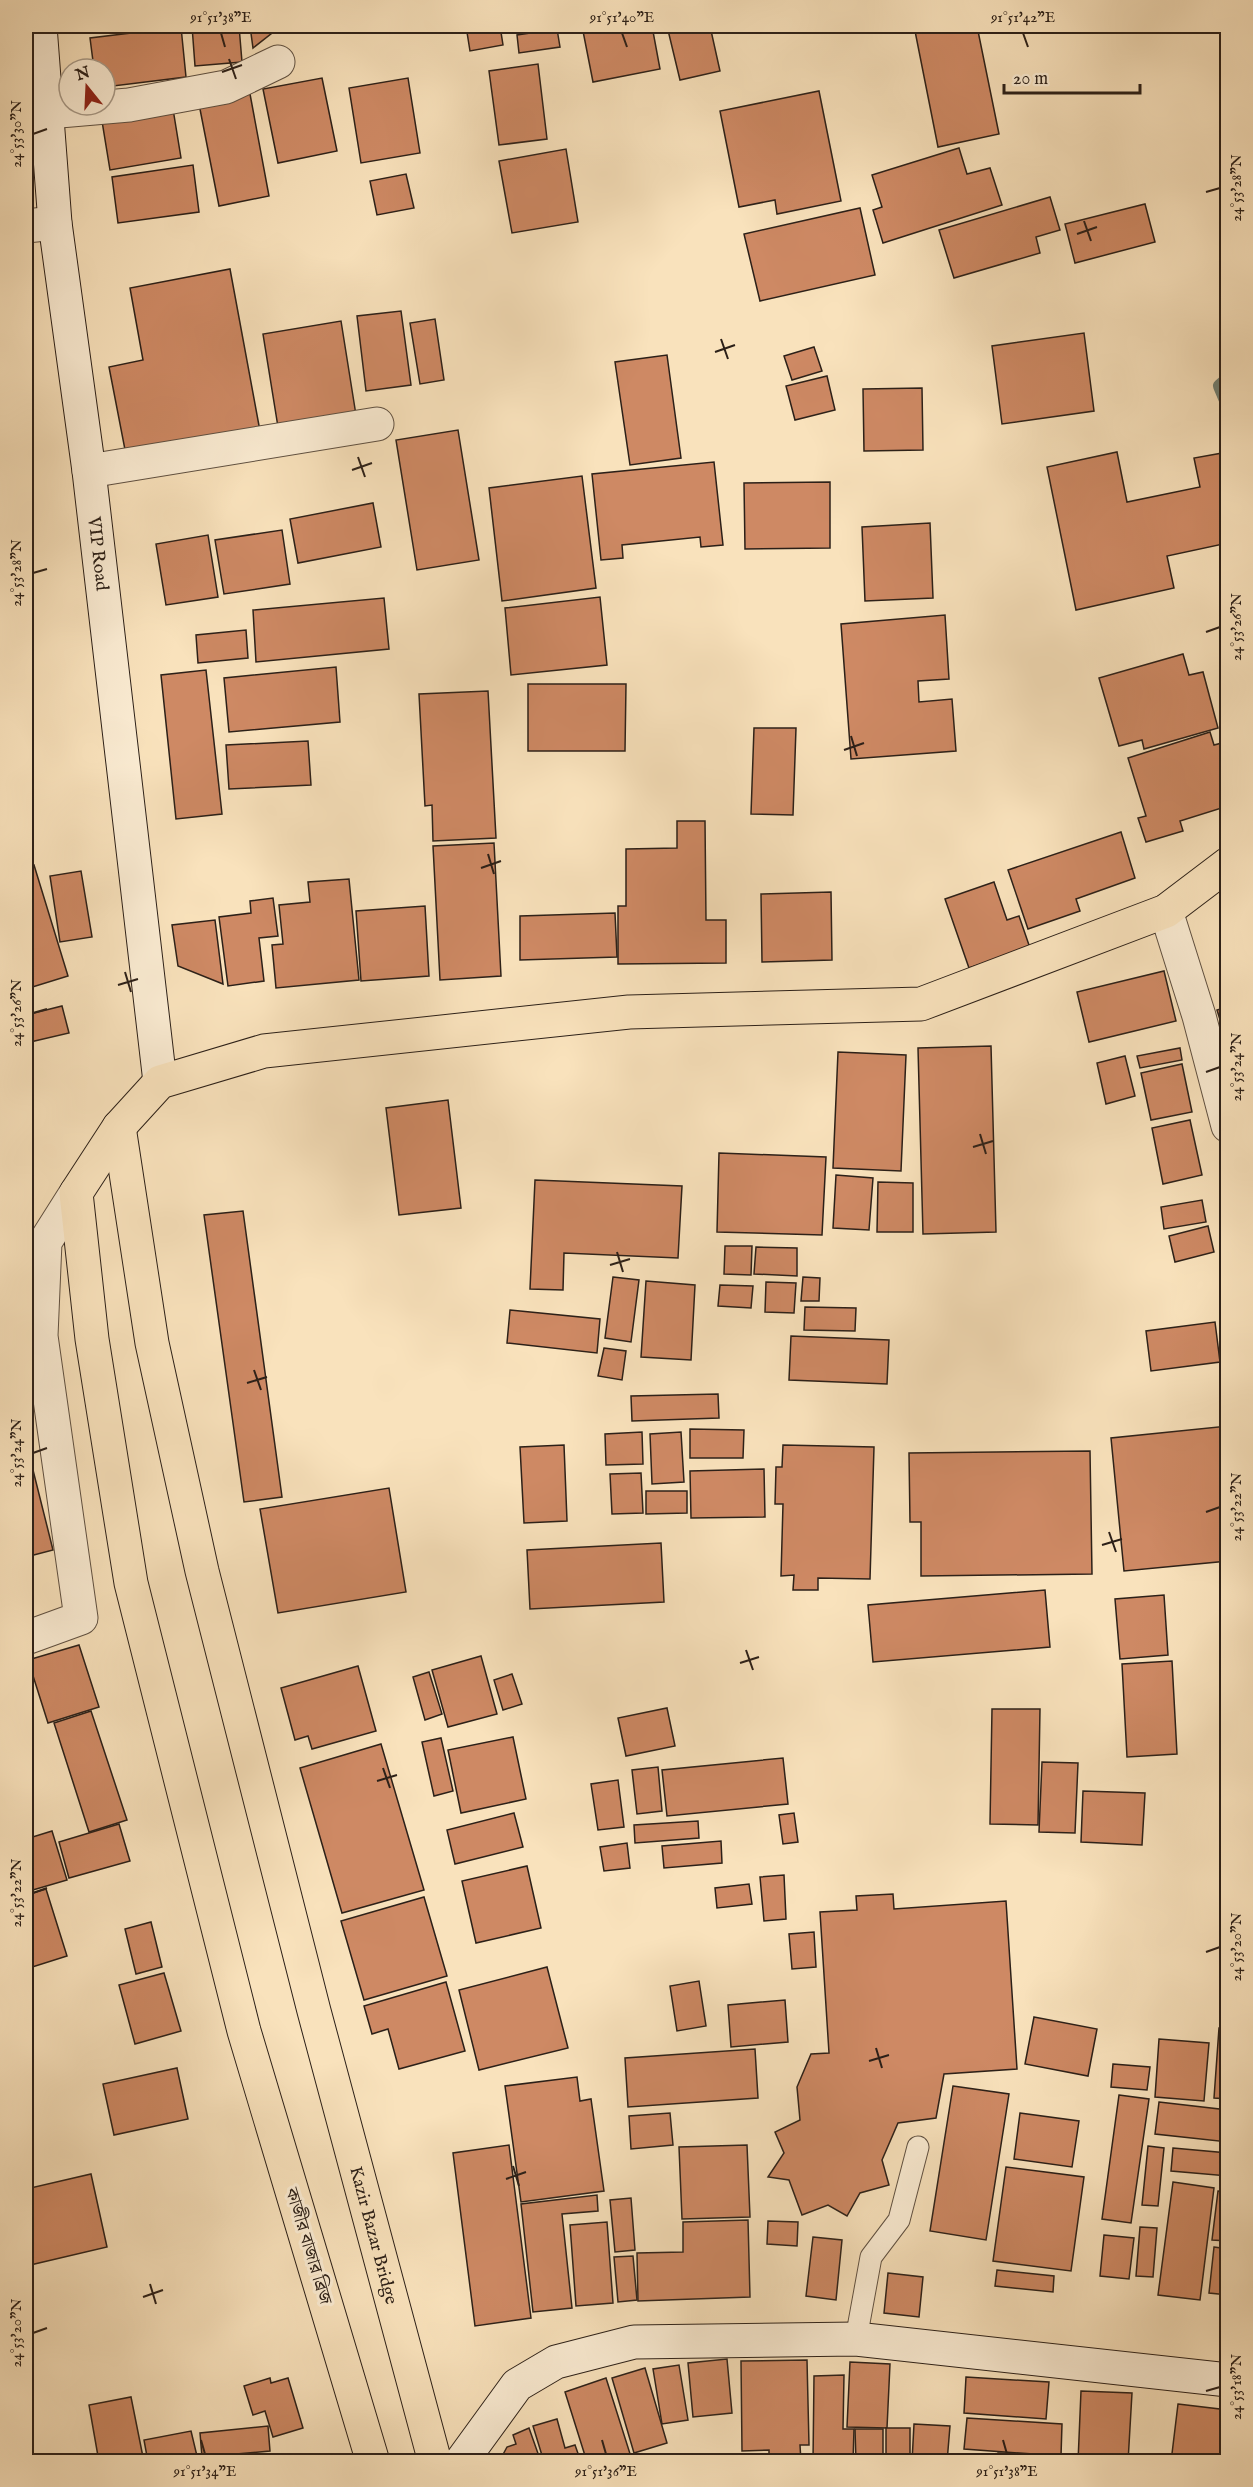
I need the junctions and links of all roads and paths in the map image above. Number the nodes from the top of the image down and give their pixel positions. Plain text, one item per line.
1 (40, 26) edge
2 (278, 63) dead end
3 (48, 112) junction
4 (40, 224) edge
5 (377, 424) dead end
6 (88, 471) junction
7 (1227, 864) edge
8 (1166, 910) junction
9 (160, 1082) junction
10 (1227, 1126) edge
11 (119, 1127) junction
12 (76, 1193) junction
13 (26, 1638) edge
14 (918, 2147) dead end
15 (856, 2339) junction
16 (1227, 2380) edge
17 (373, 2462) edge
18 (435, 2462) edge
19 (461, 2462) edge

1 - 3 street, VIP Road
2 - 3 street
3 - 4 street, VIP Road
4 - 6 street, VIP Road
5 - 6 street
6 - 9 street, VIP Road
7 - 8 main road
8 - 9 main road
8 - 10 street
9 - 11 main road
11 - 12 main road
11 - 18 main road, Kazir Bazar Bridge
12 - 13 street
12 - 17 main road, কাজীর বাজার ব্রিজ
14 - 15 lane
15 - 16 street
15 - 19 street

